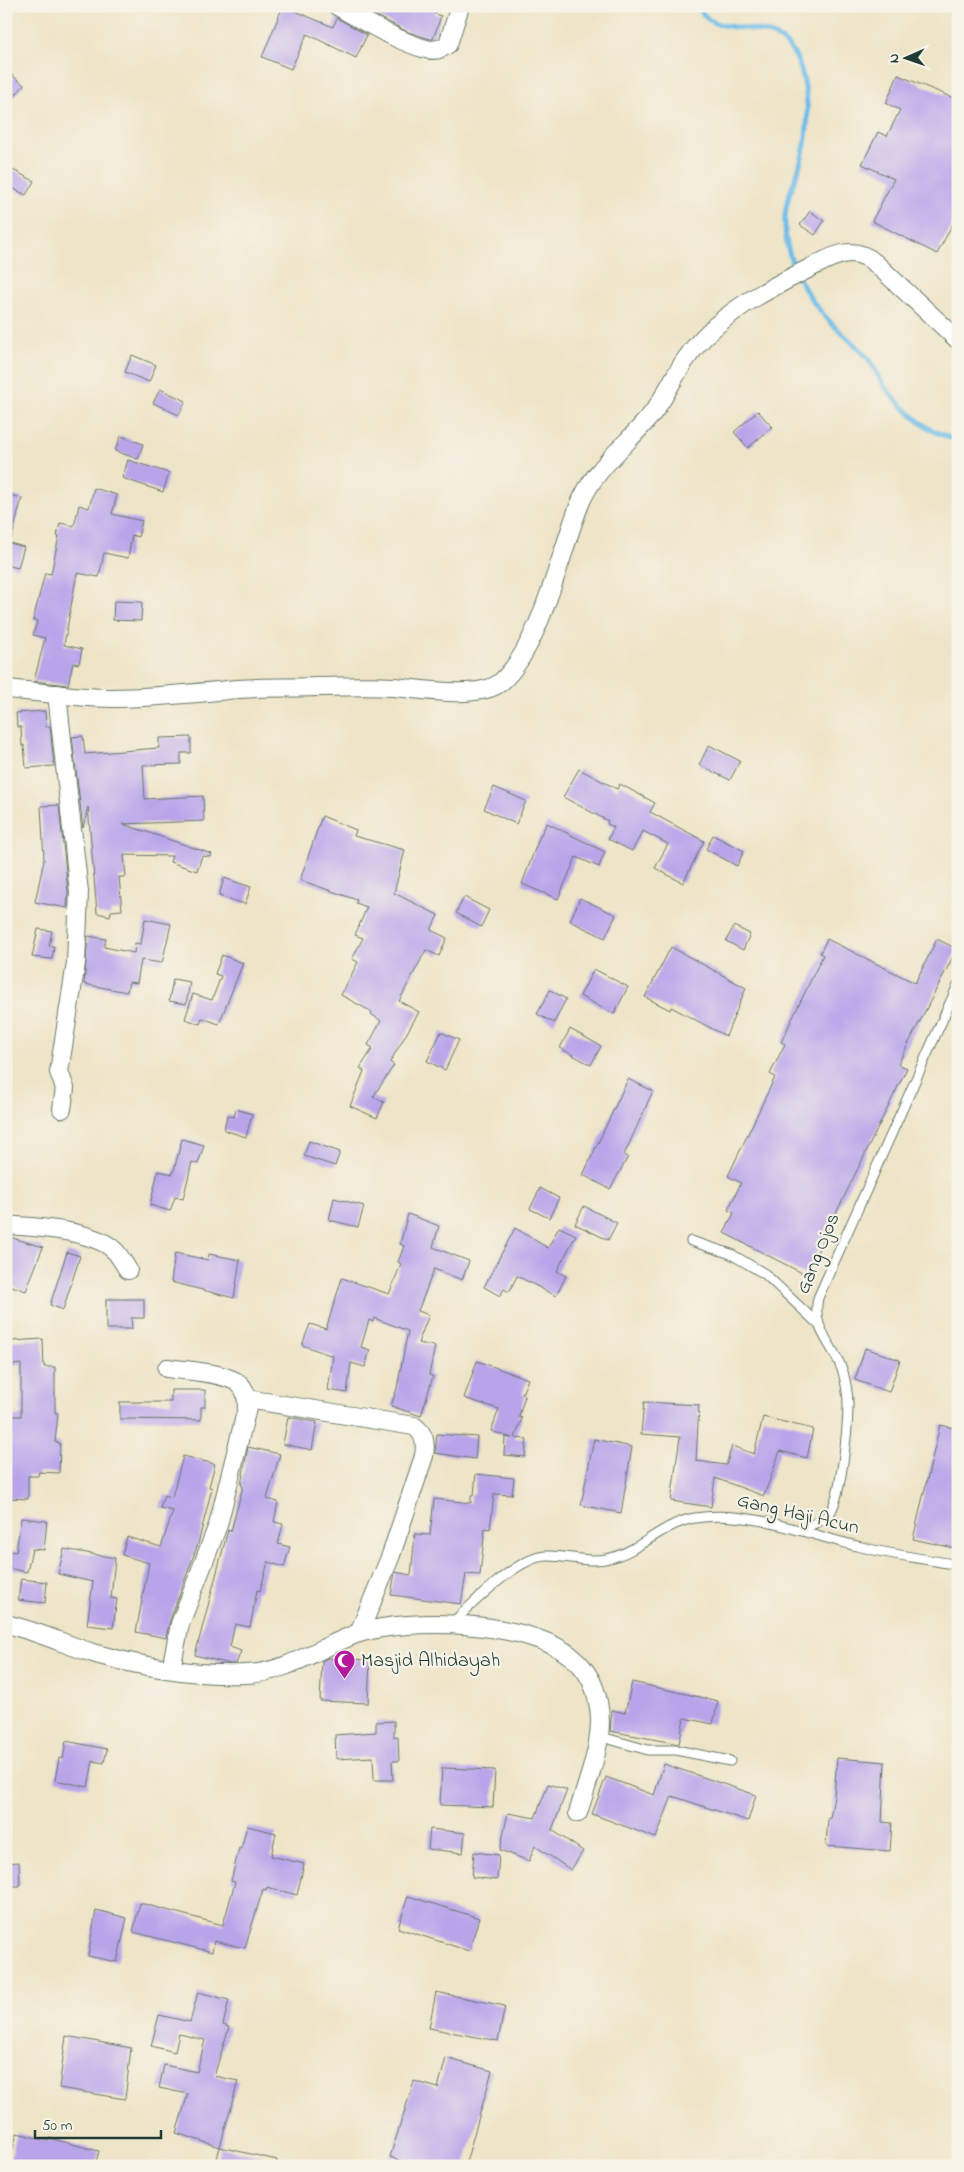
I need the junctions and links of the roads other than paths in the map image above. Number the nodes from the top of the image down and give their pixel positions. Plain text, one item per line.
1 (337, 6) edge
2 (460, 6) edge
3 (958, 340) edge
4 (6, 689) edge
5 (57, 694) junction
6 (958, 985) edge
7 (62, 1109) dead end
8 (6, 1225) edge
9 (691, 1241) dead end
10 (128, 1270) dead end
11 (818, 1324) junction
12 (167, 1368) dead end
13 (247, 1399) junction
14 (798, 1530) junction
15 (958, 1565) edge
16 (452, 1623) junction
17 (6, 1624) edge
18 (359, 1633) junction
19 (171, 1669) junction
20 (598, 1736) junction
21 (730, 1761) dead end
22 (578, 1813) dead end

1 - 2 street
3 - 5 street
4 - 5 street
5 - 7 street
6 - 11 lane, Gang Ojos
8 - 10 street
9 - 11 lane
11 - 14 lane, Gang Ojos
12 - 13 street
13 - 18 street
13 - 19 street
14 - 15 lane, Gang Haji Acun
14 - 16 lane, Gang Haji Acun
16 - 18 street
16 - 20 street
17 - 19 street
18 - 19 street
20 - 21 lane
20 - 22 street

